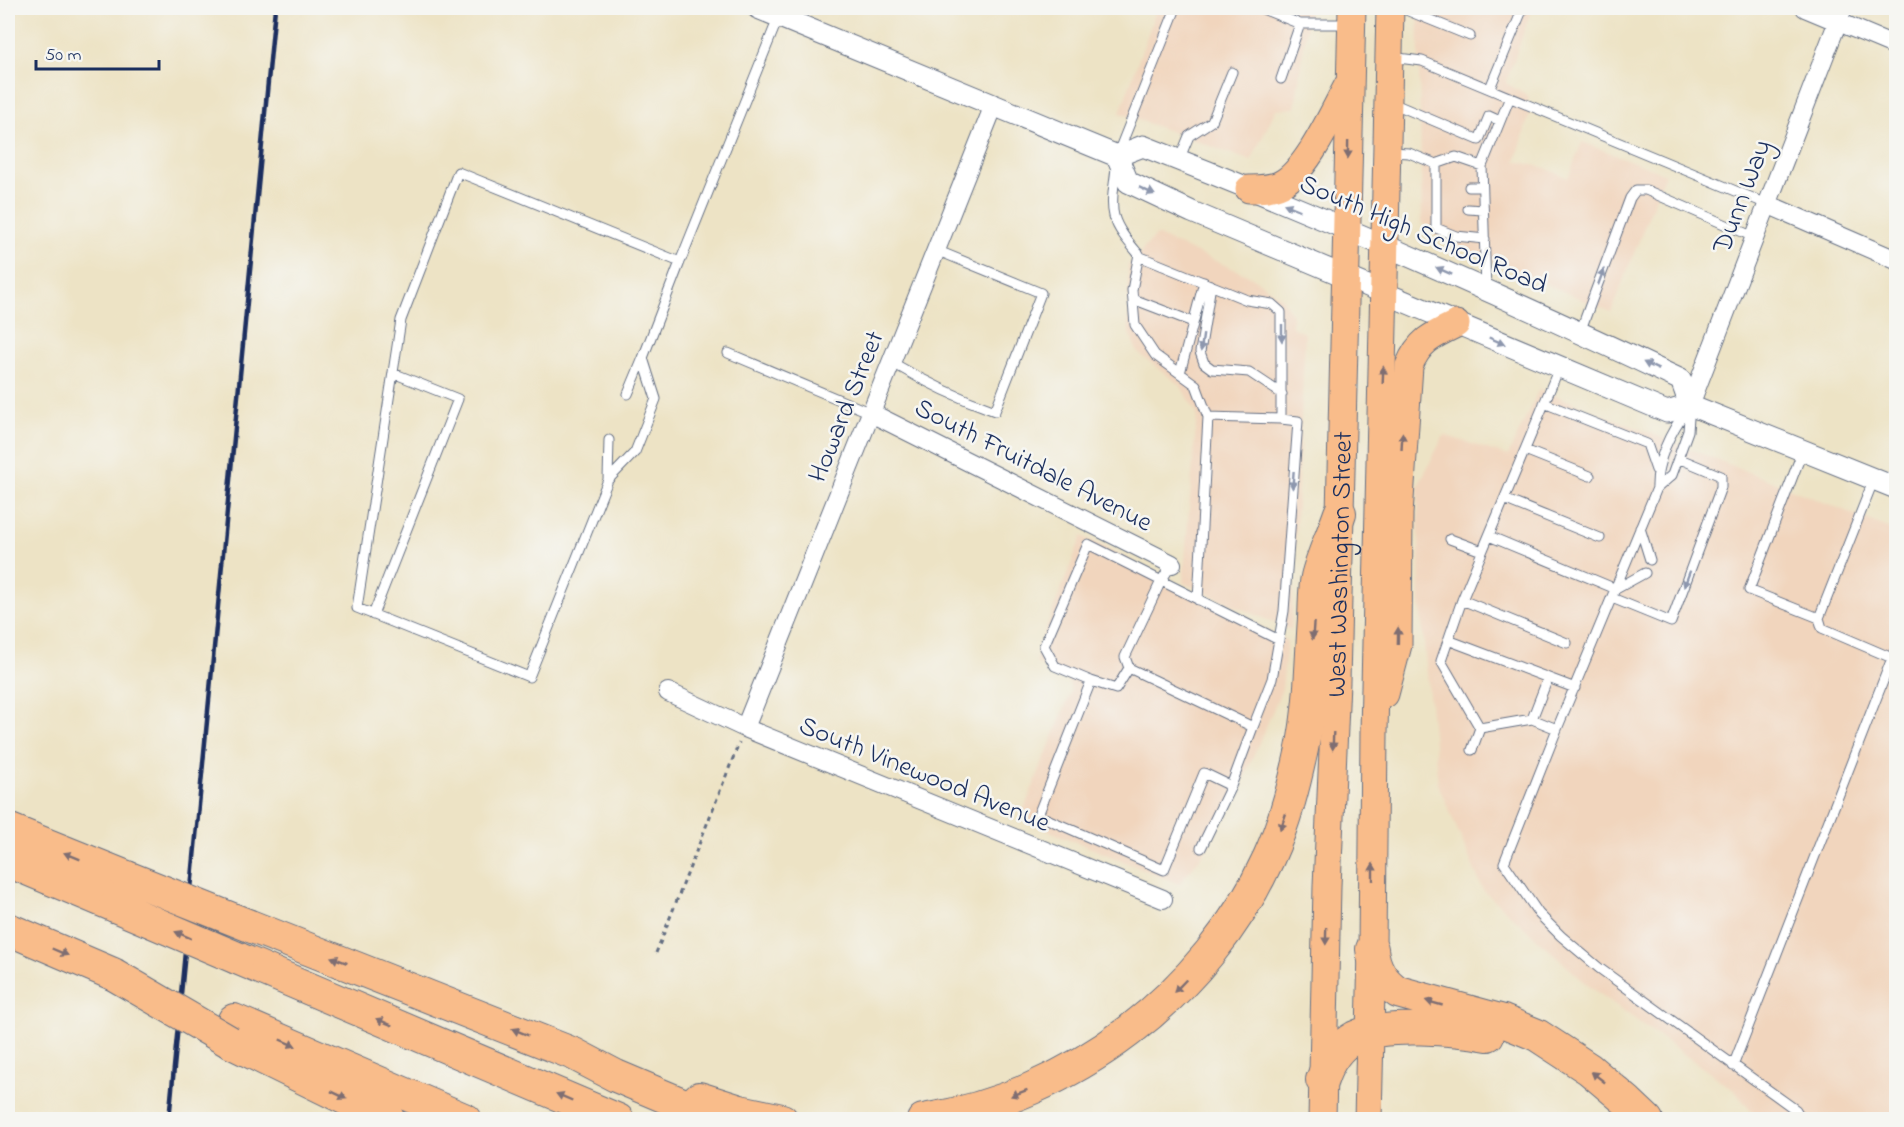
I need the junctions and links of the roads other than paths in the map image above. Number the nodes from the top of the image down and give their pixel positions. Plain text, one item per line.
1 (758, 8) edge
2 (1176, 8) edge
3 (1260, 8) edge
4 (1390, 8) edge
5 (1401, 8) edge
6 (1523, 8) edge
7 (1805, 8) edge
8 (1840, 14) edge
9 (779, 16) junction
10 (1352, 16) edge
11 (1300, 24) junction
12 (1470, 36) dead end
13 (1896, 46) edge
14 (1390, 57) junction
15 (1232, 72) dead end
16 (1281, 79) dead end
17 (1350, 81) junction
18 (1490, 88) junction
19 (1510, 97) junction
20 (1389, 102) junction
21 (994, 105) junction
22 (1500, 120) junction
23 (1388, 152) junction
24 (1117, 156) junction
25 (1179, 160) junction
26 (1436, 165) junction
27 (1482, 166) junction
28 (1436, 184) junction
29 (1446, 185) dead end
30 (1469, 186) dead end
31 (1482, 188) junction
32 (1249, 189) junction
33 (1767, 204) junction
34 (1468, 209) dead end
35 (1484, 210) junction
36 (1346, 229) junction
37 (1754, 237) junction
38 (1485, 238) junction
39 (1386, 245) junction
40 (936, 250) junction
41 (1139, 254) junction
42 (1896, 260) edge
43 (680, 262) junction
44 (1345, 276) junction
45 (1208, 284) junction
46 (1486, 290) junction
47 (1385, 294) junction
48 (1133, 299) junction
49 (1193, 322) junction
50 (1456, 324) junction
51 (1581, 332) junction
52 (728, 353) dead end
53 (643, 358) junction
54 (891, 362) junction
55 (1559, 368) junction
56 (393, 373) junction
57 (1180, 373) junction
58 (628, 394) dead end
59 (1282, 394) junction
60 (1544, 403) junction
61 (1690, 405) junction
62 (871, 413) junction
63 (1208, 417) junction
64 (1281, 419) junction
65 (609, 440) dead end
66 (1525, 450) junction
67 (1803, 450) junction
68 (1678, 458) junction
69 (1656, 470) junction
70 (1590, 476) dead end
71 (1874, 479) junction
72 (608, 480) junction
73 (1657, 488) junction
74 (1896, 488) edge
75 (1504, 499) junction
76 (1340, 513) junction
77 (1640, 528) junction
78 (1489, 536) junction
79 (1450, 538) dead end
80 (1600, 538) dead end
81 (1482, 551) junction
82 (1650, 560) dead end
83 (1172, 564) joint
84 (1644, 573) dead end
85 (1161, 581) junction
86 (1614, 594) junction
87 (1198, 600) junction
88 (1462, 600) junction
89 (373, 615) junction
90 (1820, 618) junction
91 (1279, 640) junction
92 (1448, 640) junction
93 (1567, 643) dead end
94 (1896, 648) edge
95 (1893, 657) junction
96 (1129, 668) junction
97 (1548, 678) junction
98 (1091, 681) junction
99 (1575, 688) junction
100 (668, 692) dead end
101 (1532, 719) junction
102 (1253, 727) junction
103 (745, 728) junction
104 (1480, 728) junction
105 (1557, 729) junction
106 (1374, 733) junction
107 (1472, 750) dead end
108 (1231, 786) junction
109 (8, 830) edge
110 (1201, 848) dead end
111 (8, 861) edge
112 (1163, 899) dead end
113 (8, 930) edge
114 (1372, 949) junction
115 (232, 1031) junction
116 (1370, 1033) junction
117 (574, 1054) junction
118 (1565, 1055) junction
119 (1733, 1066) junction
120 (1322, 1080) junction
121 (389, 1119) edge
122 (466, 1119) edge
123 (618, 1119) edge
124 (720, 1119) edge
125 (782, 1119) edge
126 (923, 1119) edge
127 (1322, 1119) edge
128 (1368, 1119) edge
129 (1647, 1119) edge
130 (1802, 1119) edge

1 - 9 street
2 - 24 lane
3 - 11 lane
4 - 14 main road, West Washington Street
5 - 12 lane
6 - 18 lane
7 - 8 street
8 - 13 street
8 - 33 street, Dunn Way
9 - 21 street
9 - 43 lane
10 - 11 lane
10 - 17 main road, West Washington Street
11 - 16 lane
14 - 18 lane
14 - 20 main road, West Washington Street
15 - 25 lane
17 - 32 main road
17 -> 36 main road, West Washington Street
18 - 19 lane
19 - 22 lane
19 - 33 lane
20 - 22 lane
20 - 23 main road, West Washington Street
21 - 24 street
21 - 40 street, Howard Street
22 - 27 lane
23 - 26 lane
23 - 39 main road, West Washington Street
24 - 25 street, South High School Road
24 - 41 lane
24 -> 44 street
25 - 32 street, South High School Road
26 - 27 lane
26 - 28 lane
27 - 31 lane
28 - 29 lane
28 - 38 lane
30 - 31 lane
31 - 35 lane
36 -> 32 street, South High School Road
33 - 37 street, Dunn Way
33 - 42 street
34 - 35 lane
35 - 38 lane
36 - 39 street, South High School Road
36 - 44 main road, West Washington Street
51 -> 37 lane
37 - 61 street, Dunn Way
38 - 46 lane
46 -> 39 street, South High School Road
39 - 47 main road, West Washington Street
40 - 54 street, Howard Street
40 - 54 lane
41 - 45 lane
41 - 48 lane
43 - 53 lane
43 - 56 lane
44 - 47 street
44 - 76 main road, West Washington Street
45 - 49 lane
45 -> 59 lane
45 -> 59 lane
46 - 51 street, South High School Road
47 - 50 street
106 -> 47 main road, West Washington Street
48 - 49 lane
48 - 57 lane
49 - 57 lane
50 -> 55 street
106 -> 50 main road
61 -> 51 street, South High School Road
52 - 62 lane
53 - 58 lane
53 - 72 lane
54 - 62 street, Howard Street
55 - 60 lane
55 - 61 street
56 - 89 lane
56 - 89 lane
57 - 63 lane
59 - 64 lane
60 - 66 lane
60 - 69 lane
61 - 67 street
61 - 68 lane
61 - 69 lane
62 - 83 street, South Fruitdale Avenue
62 - 103 street, Howard Street
63 - 64 lane
63 - 87 lane
64 -> 91 lane
65 - 72 lane
66 - 70 lane
66 - 75 lane
67 - 71 street
67 - 90 lane
68 - 73 lane
68 -> 86 lane
69 - 73 lane
71 - 74 street
71 - 90 lane
72 - 89 lane
73 - 77 lane
75 - 78 lane
75 - 80 lane
76 -> 120 main road, West Washington Street
76 -> 126 highway
77 - 82 lane
77 - 86 lane
78 - 81 lane
78 - 86 lane
79 - 81 lane
81 - 88 lane
83 - 85 lane
84 - 86 lane
85 - 87 lane
85 - 96 lane
85 - 98 lane
86 - 99 lane
87 - 91 lane
88 - 92 lane
88 - 93 lane
90 - 95 lane
91 - 102 lane
92 - 97 lane
92 - 104 lane
94 - 95 lane
95 - 119 lane
96 - 98 lane
96 - 102 lane
97 - 99 lane
97 - 101 lane
98 - 108 lane
99 - 105 lane
100 - 103 street, South Vinewood Avenue
101 - 104 lane
101 - 105 lane
102 - 108 lane
103 - 112 street, South Vinewood Avenue
104 - 107 lane
105 - 119 lane
114 -> 106 main road, West Washington Street
108 - 110 lane
117 -> 109 highway, bridge
123 -> 111 highway, bridge
113 -> 115 highway, bridge
114 - 116 main road, West Washington Street
118 -> 114 highway
115 -> 121 highway
115 -> 122 highway
116 - 118 highway
116 - 120 highway
116 - 128 main road, West Washington Street
117 - 124 highway
117 - 125 highway
129 -> 118 highway
119 - 130 lane
120 - 127 main road, West Washington Street

